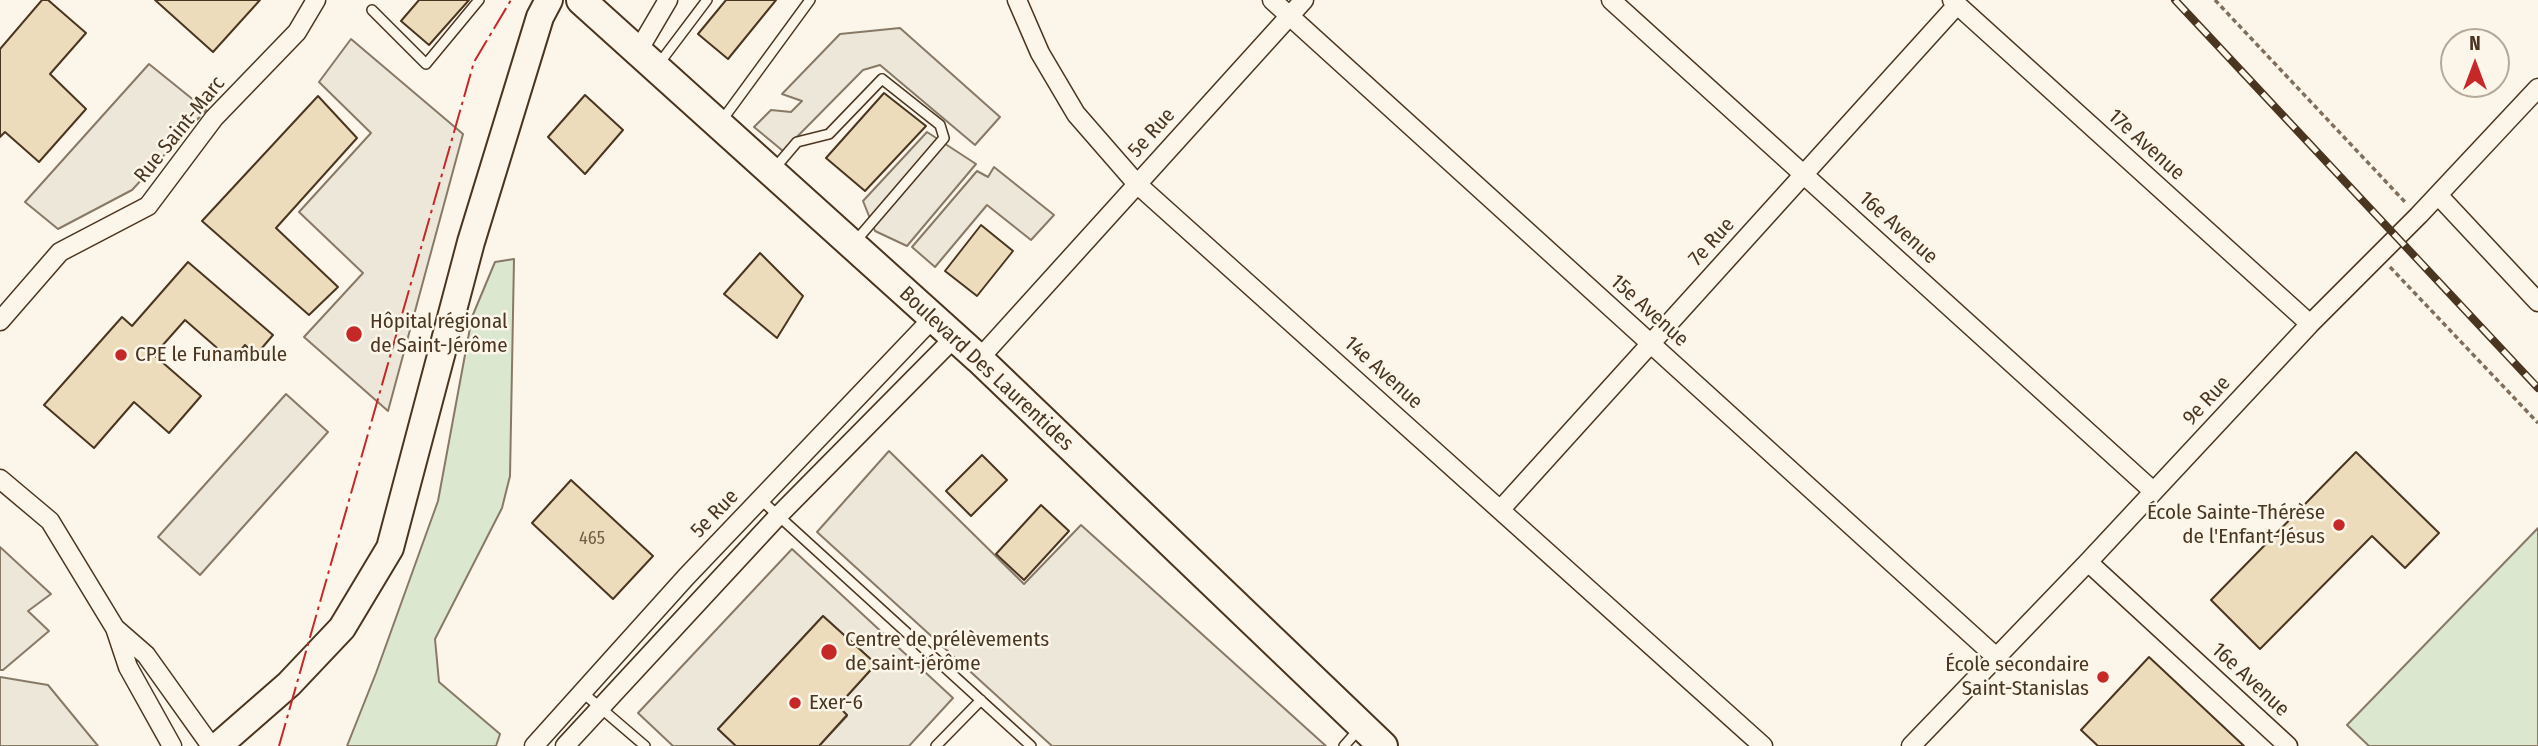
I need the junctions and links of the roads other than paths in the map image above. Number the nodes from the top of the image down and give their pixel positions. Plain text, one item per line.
1 (316, 0) edge
2 (479, 0) edge
3 (549, 0) edge
4 (581, 0) edge
5 (668, 0) edge
6 (707, 0) edge
7 (810, 0) edge
8 (1017, 0) edge
9 (1272, 0) edge
10 (1304, 0) edge
11 (1611, 0) edge
12 (1954, 2) edge
13 (372, 10) dead end
14 (1289, 16) junction
15 (647, 60) junction
16 (2538, 88) edge
17 (719, 123) junction
18 (772, 171) junction
19 (1804, 174) junction
20 (1137, 184) junction
21 (2438, 195) junction
22 (853, 244) junction
23 (2538, 302) edge
24 (933, 318) junction
25 (0, 321) edge
26 (2310, 324) junction
27 (955, 337) junction
28 (1651, 343) junction
29 (979, 359) junction
30 (0, 479) edge
31 (2153, 491) junction
32 (760, 499) junction
33 (1501, 509) junction
34 (778, 516) junction
35 (2088, 562) junction
36 (115, 628) junction
37 (1995, 656) junction
38 (582, 692) junction
39 (981, 700) junction
40 (600, 706) junction
41 (1353, 736) edge
42 (172, 746) edge
43 (211, 746) edge
44 (218, 746) edge
45 (534, 746) edge
46 (565, 746) edge
47 (645, 746) edge
48 (936, 746) edge
49 (1031, 746) edge
50 (1383, 746) edge
51 (1763, 746) edge
52 (1911, 746) edge
53 (2288, 746) edge

1 - 25 street, Rue Saint-Marc
2 - 13 lane
3 - 44 street
4 - 15 main road, Boulevard Des Laurentides
5 - 15 street
6 - 15 lane
7 - 17 lane
8 - 20 street, 14e Avenue
9 - 14 street, 15e Avenue
10 - 14 street, 5e Rue
11 - 19 street, 16e Avenue
12 - 19 street, 7e Rue
12 - 26 street, 17e Avenue
14 - 20 street, 5e Rue
14 - 28 street, 15e Avenue
15 - 17 main road, Boulevard Des Laurentides
16 - 21 street, 9e Rue
17 - 18 main road, Boulevard Des Laurentides
18 - 22 main road, Boulevard Des Laurentides
18 - 22 lane
19 - 28 street, 7e Rue
19 - 31 street, 16e Avenue
20 - 29 street, 5e Rue
20 - 33 street, 14e Avenue
21 - 23 street
21 - 26 street, 9e Rue
22 - 24 main road, Boulevard Des Laurentides
24 - 27 main road, Boulevard Des Laurentides
24 - 32 street, 5e Rue
26 - 31 street, 9e Rue
27 - 29 main road, Boulevard Des Laurentides
27 - 34 street
28 - 33 street, 7e Rue
28 - 37 street, 15e Avenue
29 - 41 main road, Boulevard Des Laurentides
30 - 36 street
31 - 35 street, 9e Rue
32 - 34 lane
32 - 38 street, 5e Rue
33 - 51 street, 14e Avenue
34 - 39 lane
34 - 40 street
35 - 37 street, 9e Rue
35 - 53 street, 16e Avenue
36 - 42 street
36 - 43 street
37 - 52 street, 9e Rue
38 - 40 lane
38 - 45 street, 5e Rue
39 - 48 lane
39 - 49 lane
40 - 46 street
40 - 47 lane
41 - 50 main road, Boulevard Des Laurentides

